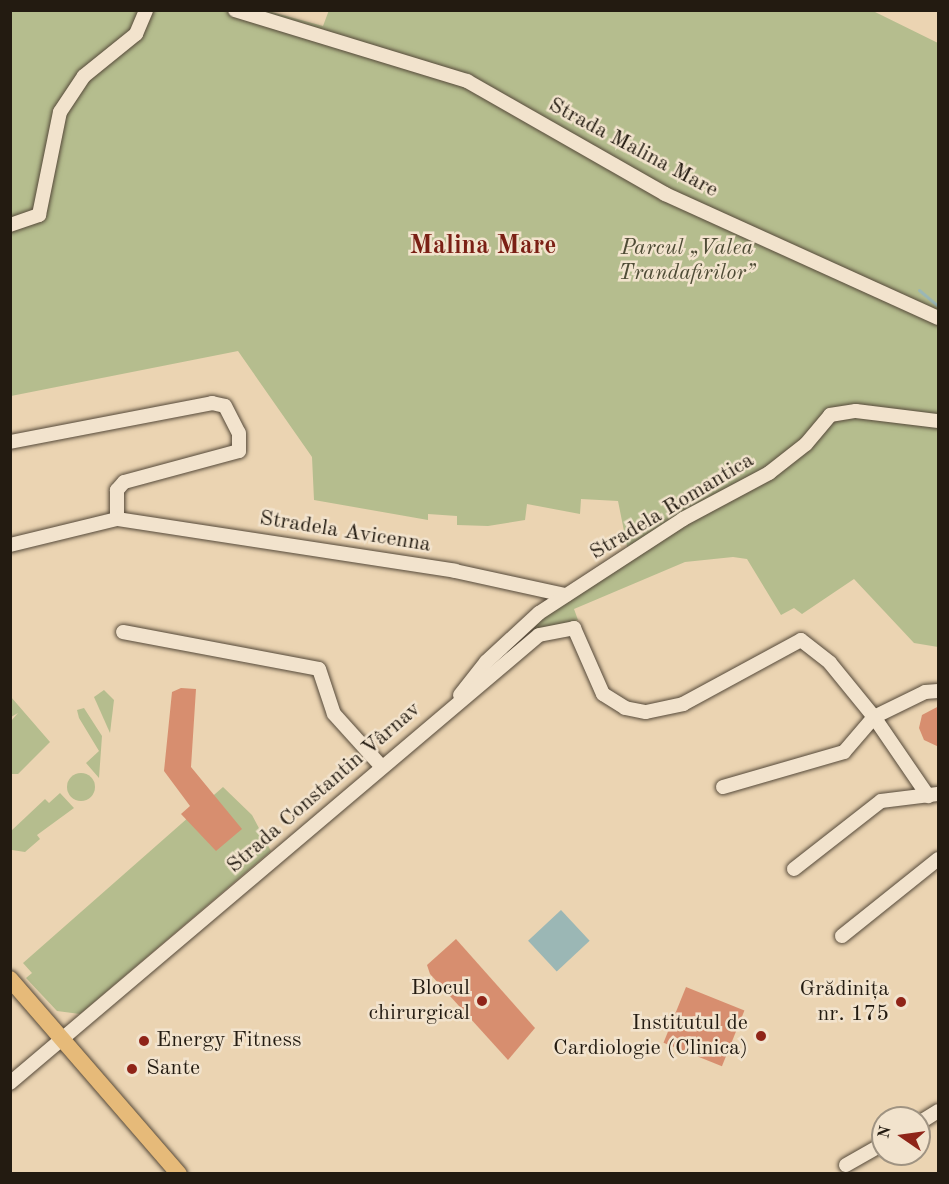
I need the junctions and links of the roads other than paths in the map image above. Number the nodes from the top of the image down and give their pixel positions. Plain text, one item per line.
1 (146, 10) edge
2 (235, 10) edge
3 (10, 225) edge
4 (939, 318) edge
5 (939, 422) edge
6 (10, 442) edge
7 (117, 519) junction
8 (10, 545) edge
9 (565, 595) junction
10 (123, 632) dead end
11 (939, 690) edge
12 (454, 704) junction
13 (874, 717) junction
14 (381, 766) junction
15 (723, 787) dead end
16 (936, 795) edge
17 (939, 859) edge
18 (794, 869) dead end
19 (842, 936) dead end
20 (10, 979) edge
21 (63, 1040) junction
22 (10, 1083) edge
23 (871, 1151) edge
24 (846, 1165) dead end
25 (179, 1173) edge

1 - 3 street
2 - 4 street, Strada Malina Mare
5 - 9 street, Stradela Romantica
6 - 7 street
7 - 8 street
7 - 9 street, Stradela Avicenna
9 - 12 street, Stradela Romantica
10 - 14 street
11 - 13 street
12 - 13 street, Strada Constantin Vârnav
12 - 14 street, Strada Constantin Vârnav
13 - 15 street
13 - 16 street
14 - 21 street, Strada Constantin Vârnav
16 - 18 street
17 - 19 street
20 - 21 main road
21 - 22 street, Strada Constantin Vârnav
21 - 25 main road
23 - 24 street

